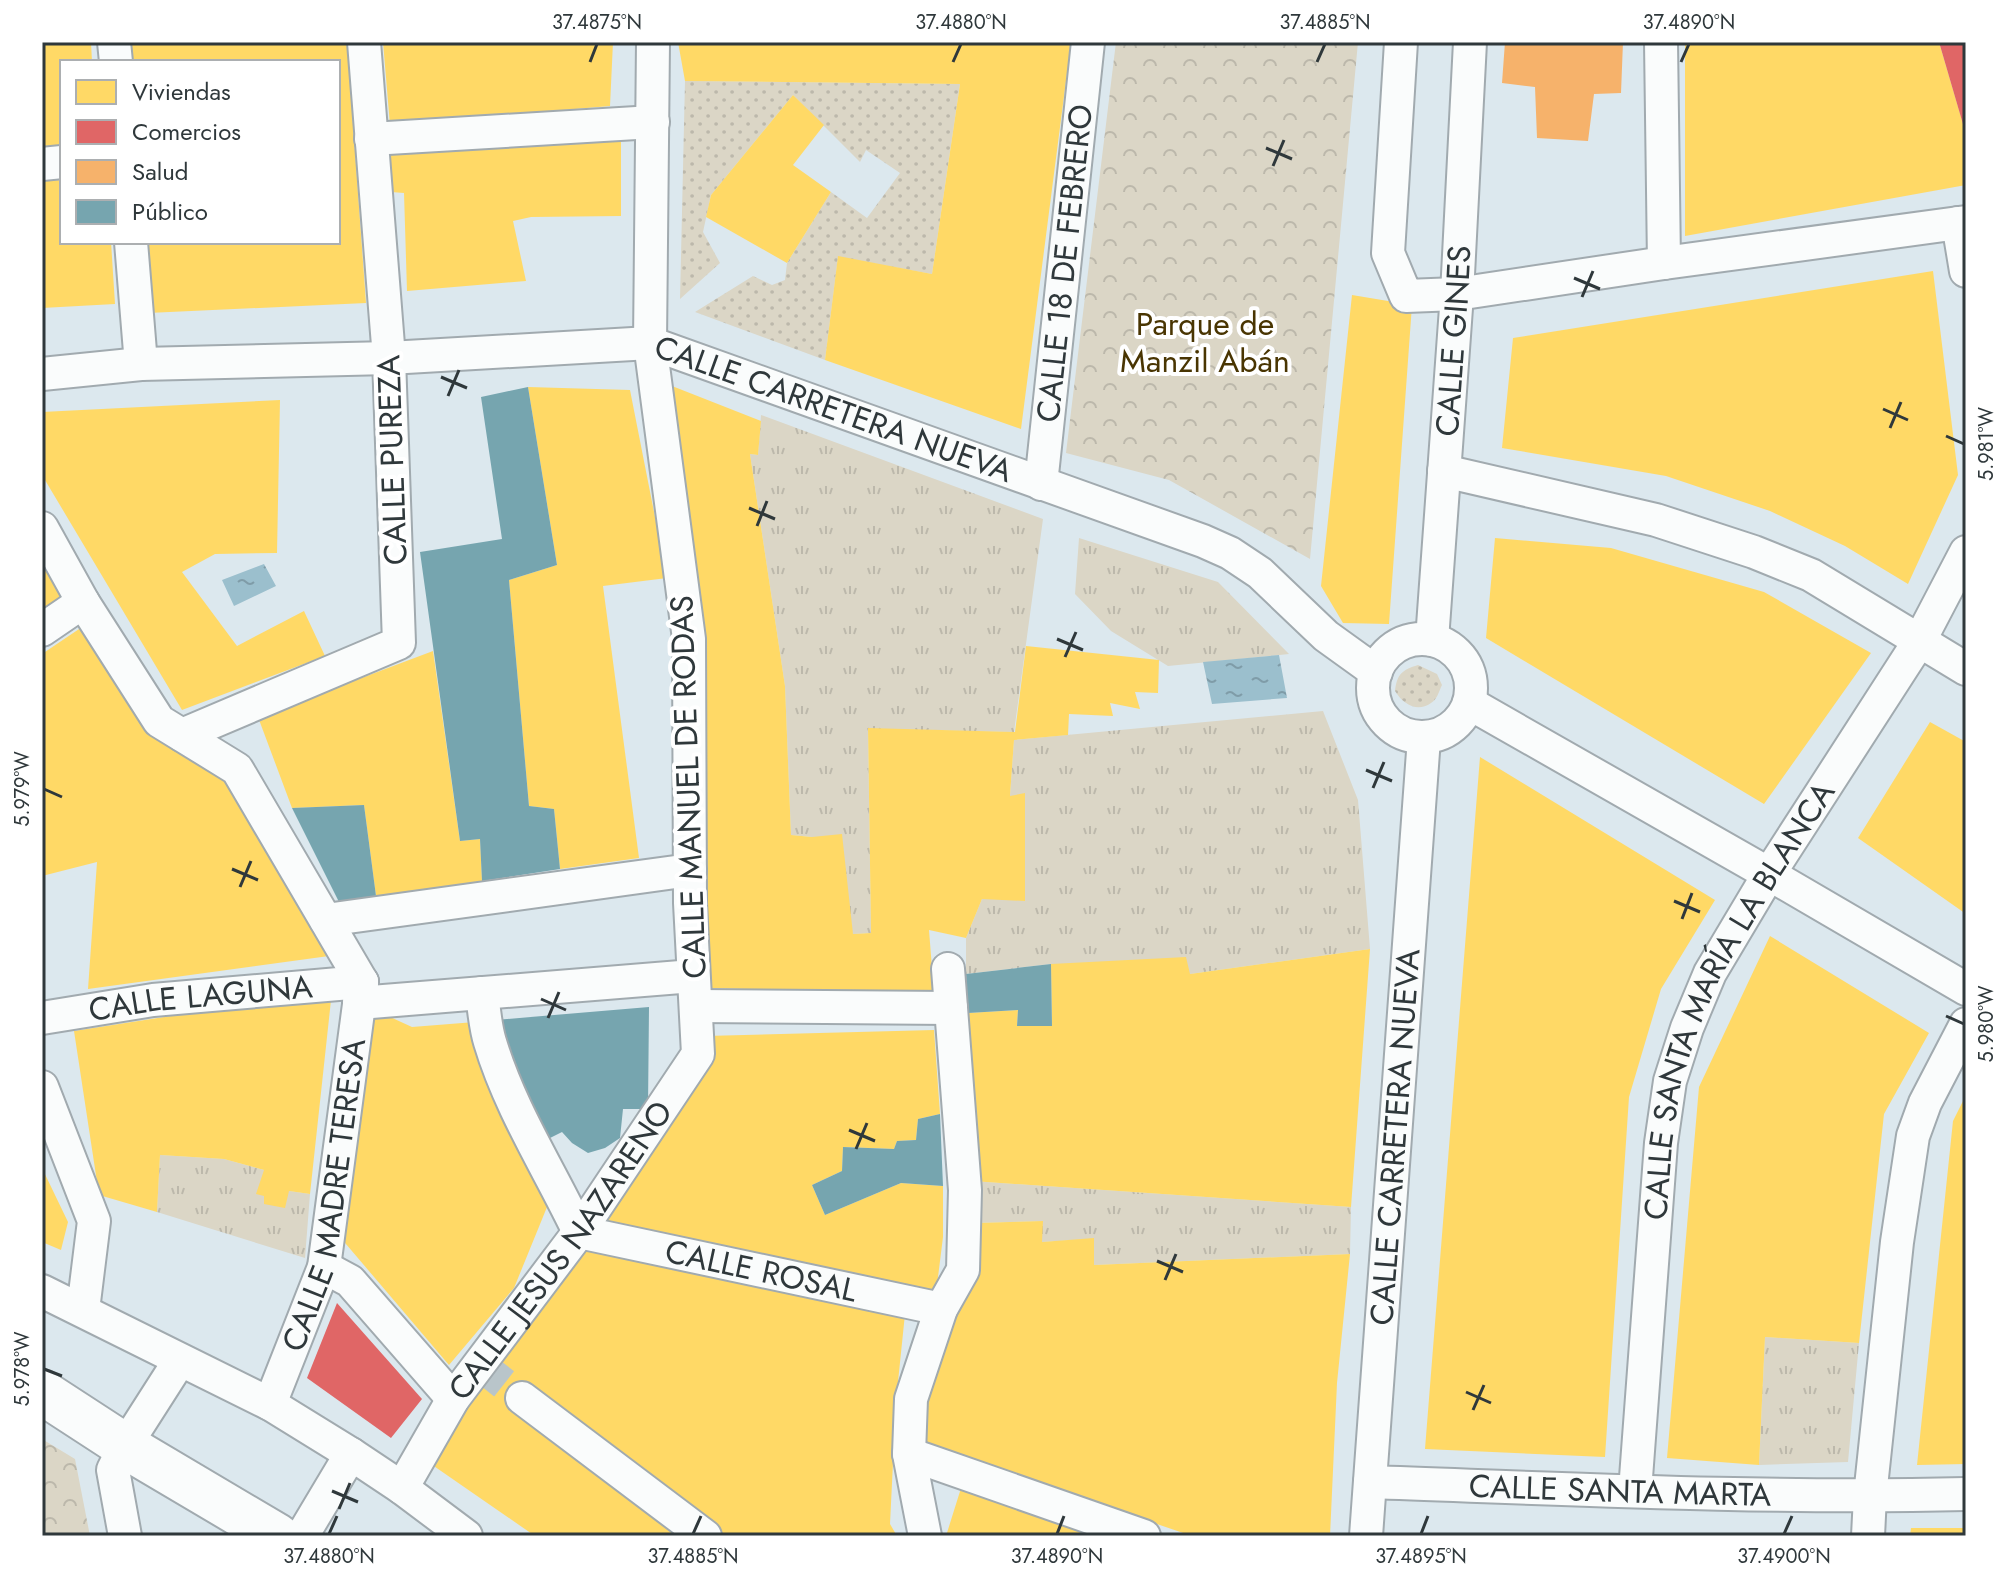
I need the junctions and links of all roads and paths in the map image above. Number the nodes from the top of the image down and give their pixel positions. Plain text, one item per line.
1 (364, 42) edge
2 (653, 42) edge
3 (1088, 42) edge
4 (1401, 42) edge
5 (1470, 42) edge
6 (1661, 42) edge
7 (653, 122) junction
8 (371, 139) junction
9 (1962, 223) edge
10 (131, 244) edge
11 (1664, 263) junction
12 (1966, 271) edge
13 (1457, 294) junction
14 (650, 343) junction
15 (389, 358) junction
16 (141, 364) junction
17 (42, 374) edge
18 (1444, 471) junction
19 (1041, 484) junction
20 (42, 528) edge
21 (1966, 552) edge
22 (83, 602) junction
23 (42, 630) edge
24 (1432, 640) junction
25 (1920, 640) junction
26 (1966, 669) edge
27 (1376, 672) junction
28 (1469, 703) junction
29 (182, 735) junction
30 (1424, 738) junction
31 (690, 870) junction
32 (1769, 874) junction
33 (326, 920) junction
34 (948, 969) dead end
35 (1966, 989) edge
36 (695, 991) junction
37 (360, 992) junction
38 (482, 993) junction
39 (951, 1008) junction
40 (42, 1018) edge
41 (1966, 1024) edge
42 (42, 1087) edge
43 (579, 1232) junction
44 (324, 1267) junction
45 (42, 1291) edge
46 (941, 1309) junction
47 (83, 1310) junction
48 (180, 1360) junction
49 (42, 1392) edge
50 (522, 1398) tunnel mouth
51 (453, 1399) junction
52 (270, 1404) junction
53 (125, 1446) junction
54 (351, 1454) junction
55 (909, 1454) junction
56 (1370, 1482) junction
57 (402, 1488) junction
58 (1635, 1491) junction
59 (1966, 1494) edge
60 (1870, 1496) junction
61 (125, 1536) edge
62 (277, 1536) edge
63 (302, 1536) edge
64 (466, 1536) edge
65 (705, 1536) edge
66 (925, 1536) edge
67 (1144, 1536) edge
68 (1366, 1536) edge
69 (1868, 1536) edge

1 - 8 street, CALLE PUREZA
2 - 7 street, CALLE MANUEL DE RODAS
3 - 19 street, CALLE 18 DE FEBRERO
4 - 13 street
5 - 13 street, CALLE GINES
6 - 11 street
7 - 8 street
7 - 14 street, CALLE MANUEL DE RODAS
8 - 15 street, CALLE PUREZA
9 - 11 street
9 - 12 street
10 - 16 street
11 - 13 street
13 - 18 street, CALLE GINES
14 - 15 street, CALLE CARRETERA NUEVA
14 - 19 street, CALLE CARRETERA NUEVA
14 - 31 street, CALLE MANUEL DE RODAS
15 - 16 street, CALLE CARRETERA NUEVA
15 - 29 street, CALLE PUREZA
16 - 17 street, CALLE CARRETERA NUEVA
18 - 24 street, CALLE GINES
18 - 25 street
19 - 27 street, CALLE CARRETERA NUEVA
20 - 22 street
21 - 25 street, CALLE SANTA MARÍA LA BLANCA
22 - 23 street
22 - 29 street
24 - 27 street
24 - 28 street
25 - 26 street
25 - 32 street, CALLE SANTA MARÍA LA BLANCA
27 - 30 street
28 - 30 street
28 - 32 street
29 - 33 street
30 - 56 street, CALLE CARRETERA NUEVA
31 - 33 street
31 - 36 street, CALLE MANUEL DE RODAS
32 - 35 street
32 - 58 street, CALLE SANTA MARÍA LA BLANCA
33 - 37 street
34 - 39 street
36 - 38 street, CALLE LAGUNA
36 - 39 street, CALLE LAGUNA
36 - 43 street, CALLE JESUS NAZARENO
37 - 38 street, CALLE LAGUNA
37 - 40 street, CALLE LAGUNA
37 - 44 street, CALLE MADRE TERESA
38 - 43 street
39 - 46 street
41 - 60 street
42 - 47 street
43 - 46 street, CALLE ROSAL
43 - 51 street, CALLE JESUS NAZARENO
44 - 51 street
44 - 52 street, CALLE MADRE TERESA
45 - 47 street
46 - 55 street
47 - 48 street
48 - 52 street
48 - 53 street
49 - 53 main road
50 - 65 street
51 - 57 street, CALLE JESUS NAZARENO
52 - 54 street
53 - 61 street
53 - 62 main road
54 - 57 street
54 - 63 street
55 - 66 street
55 - 67 street
56 - 58 street, CALLE SANTA MARTA
56 - 68 street, CALLE CARRETERA NUEVA
57 - 64 street
58 - 60 street, CALLE SANTA MARTA
59 - 60 street, CALLE SANTA MARTA
60 - 69 street

